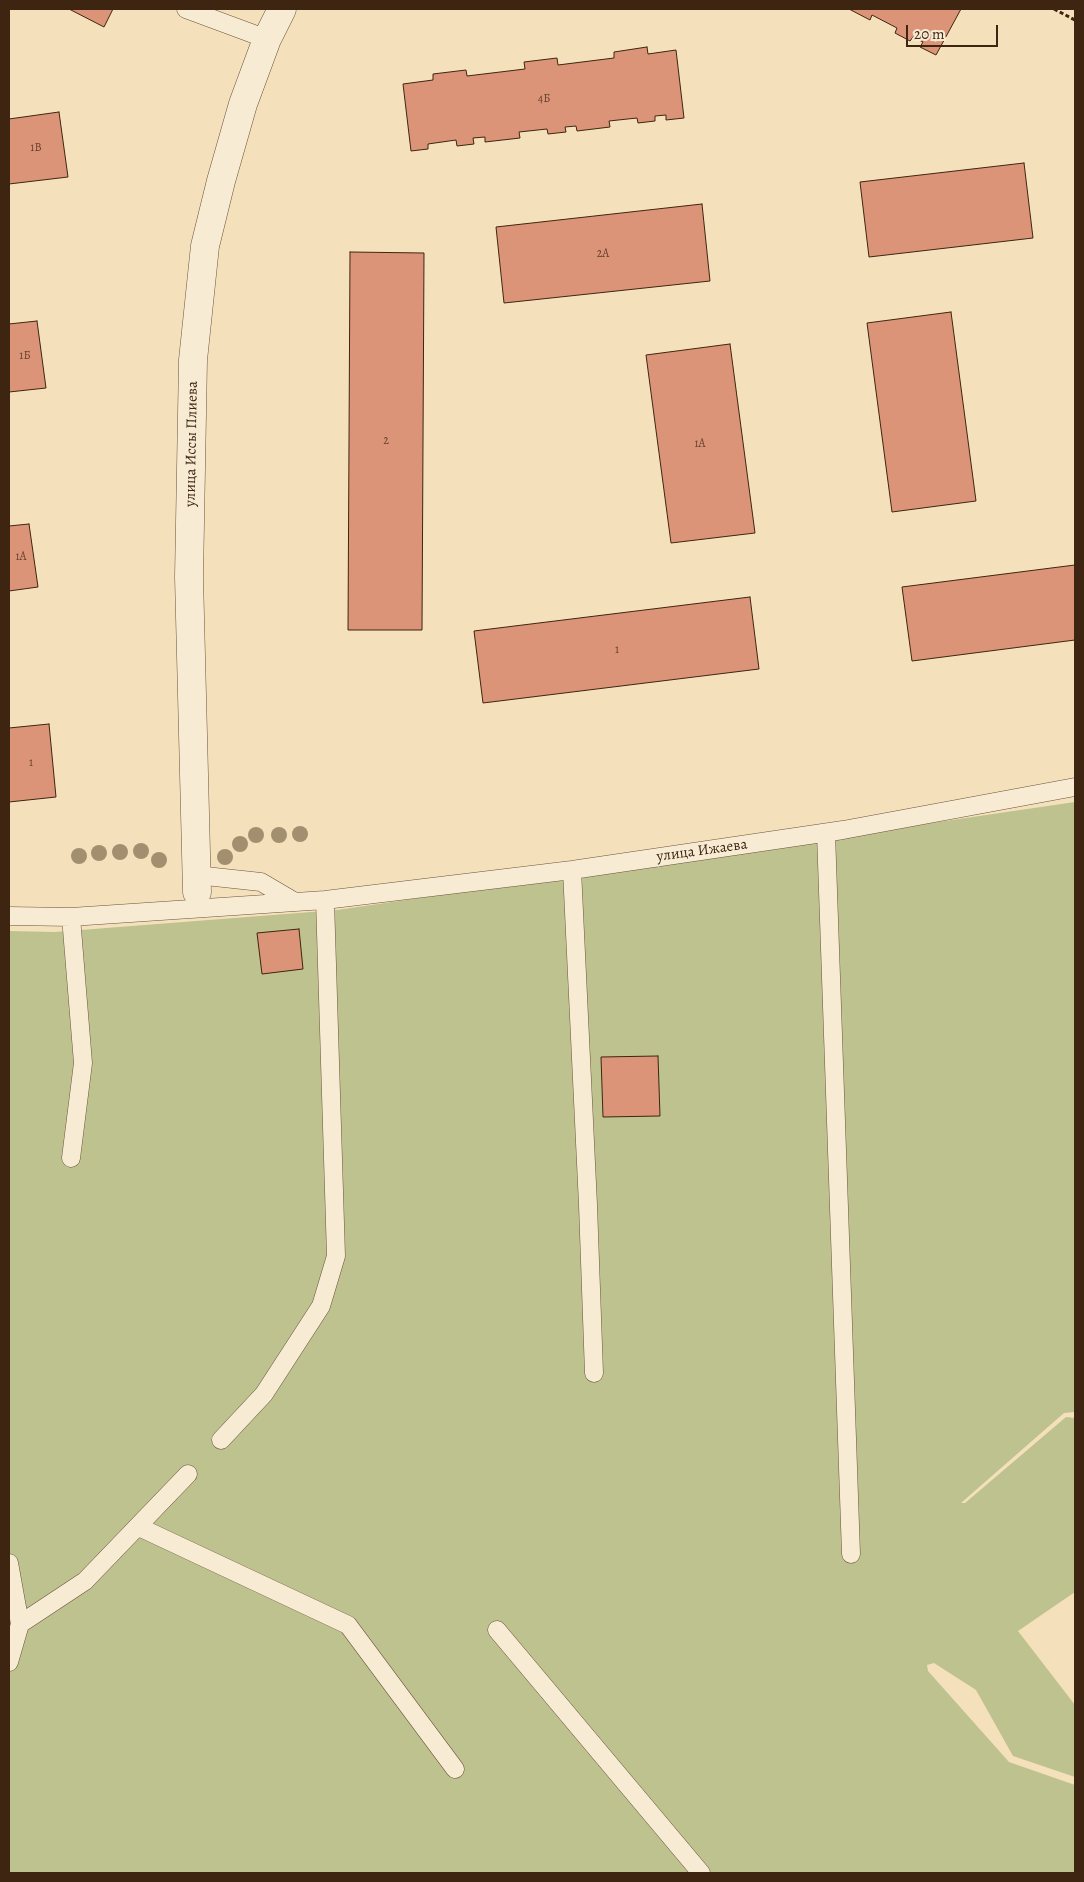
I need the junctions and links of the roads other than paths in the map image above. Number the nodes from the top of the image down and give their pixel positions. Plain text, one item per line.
1 (186, 9) edge
2 (282, 9) edge
3 (268, 39) junction
4 (1075, 787) edge
5 (826, 833) junction
6 (572, 870) junction
7 (197, 884) joint
8 (325, 900) junction
9 (294, 902) junction
10 (9, 916) edge
11 (70, 917) junction
12 (72, 1158) dead end
13 (594, 1372) dead end
14 (221, 1440) dead end
15 (188, 1474) dead end
16 (139, 1527) junction
17 (851, 1554) dead end
18 (9, 1563) edge
19 (20, 1624) junction
20 (497, 1630) dead end
21 (9, 1662) edge
22 (455, 1769) dead end
23 (701, 1873) edge

1 - 3 lane
2 - 3 street, улица Иссы Плиева
3 - 7 street, улица Иссы Плиева
4 - 5 lane, улица Ижаева
5 - 6 lane, улица Ижаева
5 - 17 lane
6 - 8 lane, улица Ижаева
6 - 13 lane
7 - 9 lane
8 - 9 lane, улица Ижаева
8 - 14 lane
9 - 11 lane, улица Ижаева
10 - 11 lane, улица Ижаева
11 - 12 lane
15 - 16 lane
16 - 19 lane
16 - 22 lane
18 - 19 lane
19 - 21 lane
20 - 23 lane

